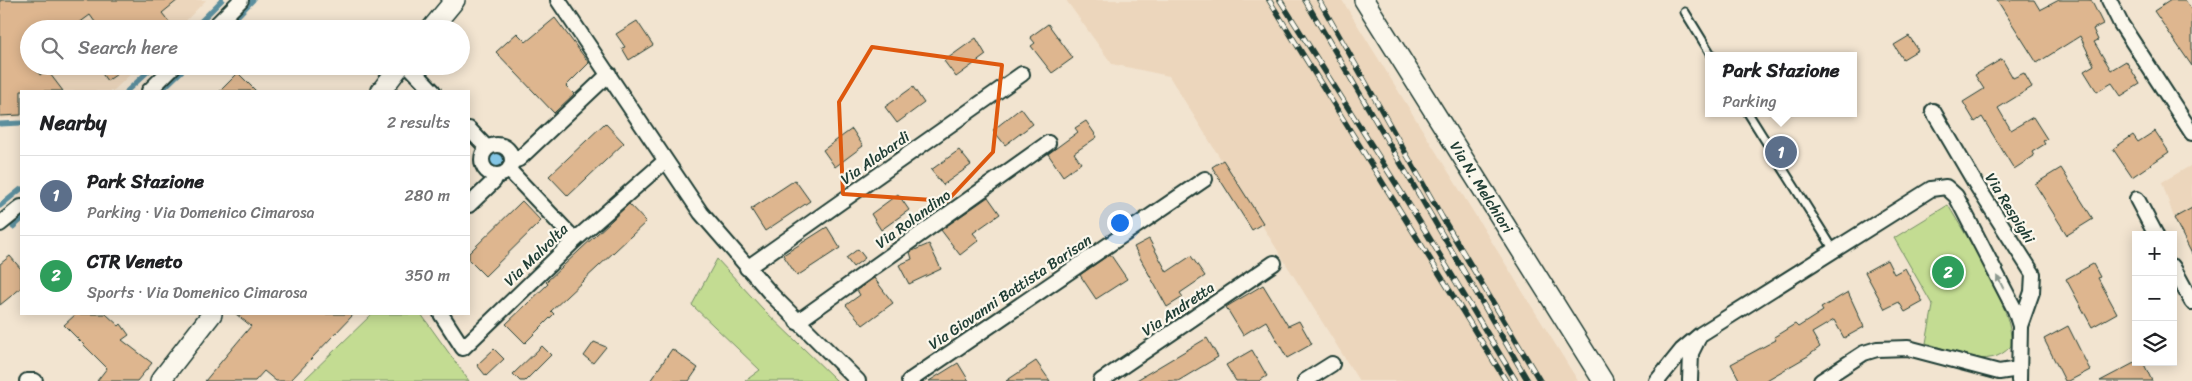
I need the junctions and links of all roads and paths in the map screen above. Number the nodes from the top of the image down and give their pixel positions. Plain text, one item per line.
1 (241, 0) edge
2 (455, 0) edge
3 (558, 0) edge
4 (1364, 0) edge
5 (2109, 0) edge
6 (1685, 12) dead end
7 (221, 20) edge
8 (438, 20) edge
9 (1710, 52) edge
10 (609, 74) junction
11 (1022, 74) dead end
12 (165, 75) edge
13 (393, 75) edge
14 (418, 75) edge
15 (150, 90) edge
16 (382, 90) edge
17 (432, 90) edge
18 (1933, 112) dead end
19 (1751, 117) edge
20 (470, 130) edge
21 (2192, 133) edge
22 (1048, 142) dead end
23 (487, 148) junction
24 (665, 161) junction
25 (506, 169) junction
26 (1205, 179) dead end
27 (2137, 199) dead end
28 (470, 204) edge
29 (20, 208) edge
30 (0, 224) edge
31 (2154, 231) edge
32 (575, 240) junction
33 (1834, 250) junction
34 (1274, 263) dead end
35 (747, 268) junction
36 (2177, 274) edge
37 (2192, 302) edge
38 (211, 315) edge
39 (442, 315) edge
40 (797, 322) junction
41 (2020, 326) junction
42 (1701, 334) junction
43 (1332, 364) dead end
44 (2019, 375) edge
45 (1603, 379) edge
46 (27, 381) edge
47 (35, 381) edge
48 (160, 381) edge
49 (858, 381) edge
50 (909, 381) edge
51 (1101, 381) edge
52 (1305, 381) edge
53 (1657, 381) edge
54 (1690, 381) edge
55 (1821, 381) edge

1 - 7 street
2 - 8 street
3 - 10 street
4 - 45 street, Via N. Melchiori
5 - 21 street
6 - 9 lane
10 - 24 street
10 - 25 street
11 - 35 street, Via Alabardi
12 - 15 street
13 - 16 street
14 - 17 street
18 - 41 street, Via Respighi
19 - 33 lane
20 - 23 street
22 - 40 street, Via Rolandino
23 - 25 street
23 - 25 street
24 - 32 street, Via Malvolta
24 - 35 street
25 - 28 street
25 - 32 street
26 - 50 street, Via Giovanni Battista Barisan
27 - 31 street
29 - 30 street
32 - 39 street, Via Malvolta
41 -> 33 street
33 - 42 street
34 - 51 street, Via Andretta
35 - 40 street
36 - 37 street
38 - 48 street
40 - 49 street
41 - 44 street
42 - 53 street
42 - 54 street
43 - 52 street
44 - 55 street
46 - 47 street

